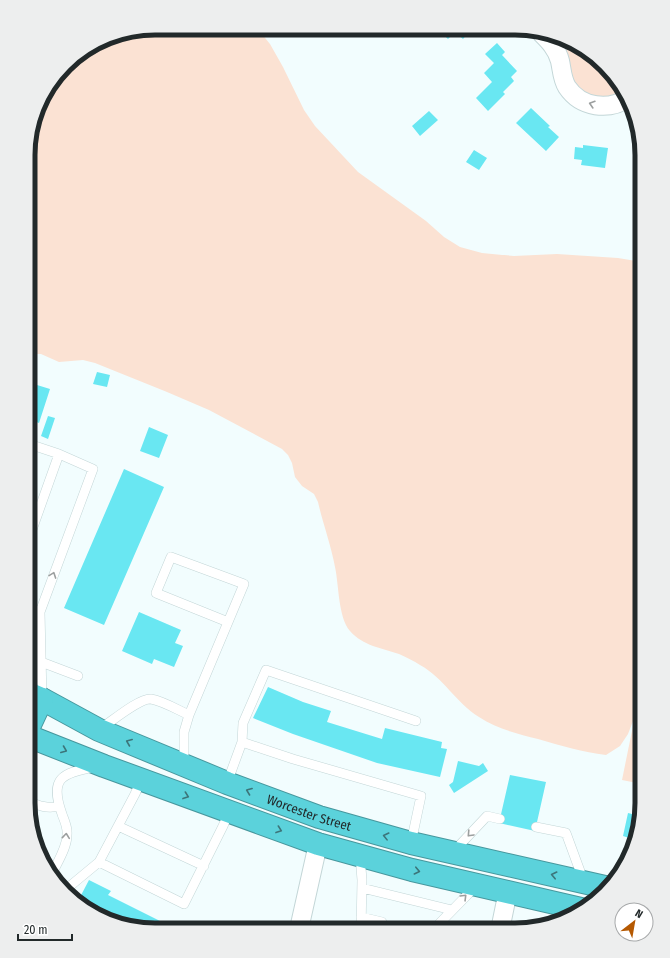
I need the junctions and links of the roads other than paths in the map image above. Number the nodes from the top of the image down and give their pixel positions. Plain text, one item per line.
1 (546, 39) edge
2 (623, 101) edge
3 (35, 446) edge
4 (59, 454) junction
5 (35, 521) edge
6 (35, 610) edge
7 (40, 612) junction
8 (228, 622) junction
9 (35, 660) edge
10 (41, 662) junction
11 (78, 676) dead end
12 (35, 696) edge
13 (189, 715) junction
14 (416, 721) dead end
15 (99, 730) junction
16 (35, 739) edge
17 (242, 742) junction
18 (184, 765) junction
19 (104, 766) junction
20 (142, 780) junction
21 (226, 782) junction
22 (35, 804) edge
23 (59, 806) junction
24 (229, 812) junction
25 (500, 818) dead end
26 (118, 826) junction
27 (536, 826) dead end
28 (411, 843) junction
29 (318, 844) junction
30 (453, 852) junction
31 (360, 856) junction
32 (98, 862) junction
33 (53, 866) edge
34 (204, 866) junction
35 (584, 883) junction
36 (477, 884) junction
37 (601, 886) edge
38 (70, 887) edge
39 (362, 888) junction
40 (508, 891) junction
41 (574, 908) edge
42 (452, 910) junction
43 (361, 917) junction
44 (382, 922) dead end
45 (300, 923) edge
46 (361, 923) edge
47 (440, 923) edge
48 (501, 923) edge

2 -> 1 street
3 - 4 lane
4 - 5 lane
7 -> 4 lane
6 - 7 lane
7 - 10 lane
8 - 8 lane
8 - 13 lane
9 - 10 lane
10 - 11 lane
10 - 12 lane
12 - 15 highway, Worcester Street
13 - 15 lane
13 - 18 lane
14 - 17 lane
18 -> 15 highway, Worcester Street
16 -> 19 highway, Worcester Street
17 - 21 lane
17 - 28 lane
18 - 21 highway, Worcester Street
19 - 20 highway, Worcester Street
19 - 23 lane
20 -> 24 highway, Worcester Street
20 - 26 lane
28 -> 21 highway, Worcester Street
22 - 23 lane
33 -> 23 lane
24 -> 29 highway, Worcester Street
24 - 34 lane
25 -> 30 lane
26 - 32 lane
26 - 34 lane
27 - 35 lane
28 - 30 highway, Worcester Street
29 - 31 highway, Worcester Street
29 - 45 street
35 -> 30 highway, Worcester Street
31 -> 36 highway, Worcester Street
31 - 39 lane
32 - 34 lane
32 - 38 lane
35 - 37 highway, Worcester Street
36 - 40 highway, Worcester Street
42 -> 36 lane
39 - 42 lane
39 - 43 lane
40 - 41 highway, Worcester Street
40 - 48 street
42 - 47 lane
43 - 44 lane
43 - 46 lane

